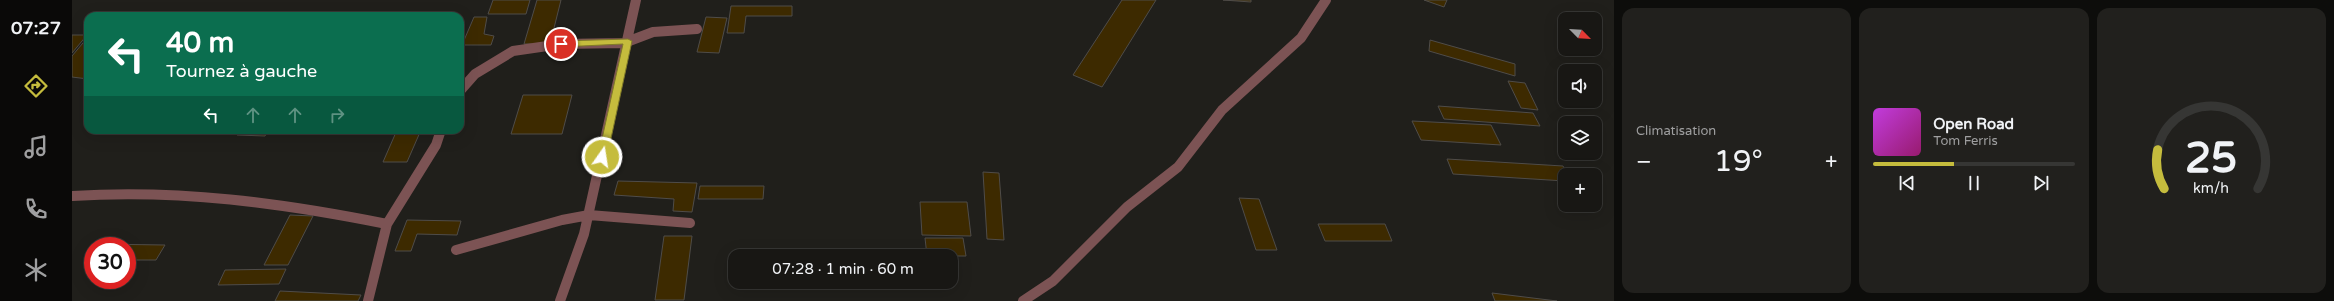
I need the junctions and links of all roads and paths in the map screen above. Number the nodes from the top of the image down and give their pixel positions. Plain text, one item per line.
1 (636, 0) edge
2 (1326, 0) edge
3 (697, 28) dead end
4 (628, 41) junction
5 (464, 86) edge
6 (440, 134) edge
7 (72, 196) edge
8 (588, 216) junction
9 (690, 222) dead end
10 (387, 224) junction
11 (456, 250) dead end
12 (368, 301) edge
13 (560, 301) edge
14 (1022, 301) edge

1 - 4 street
2 - 14 street
3 - 4 street
4 - 5 street
4 - 8 street
6 - 10 street
7 - 10 street
8 - 9 street
8 - 11 street
8 - 13 street
10 - 12 street

